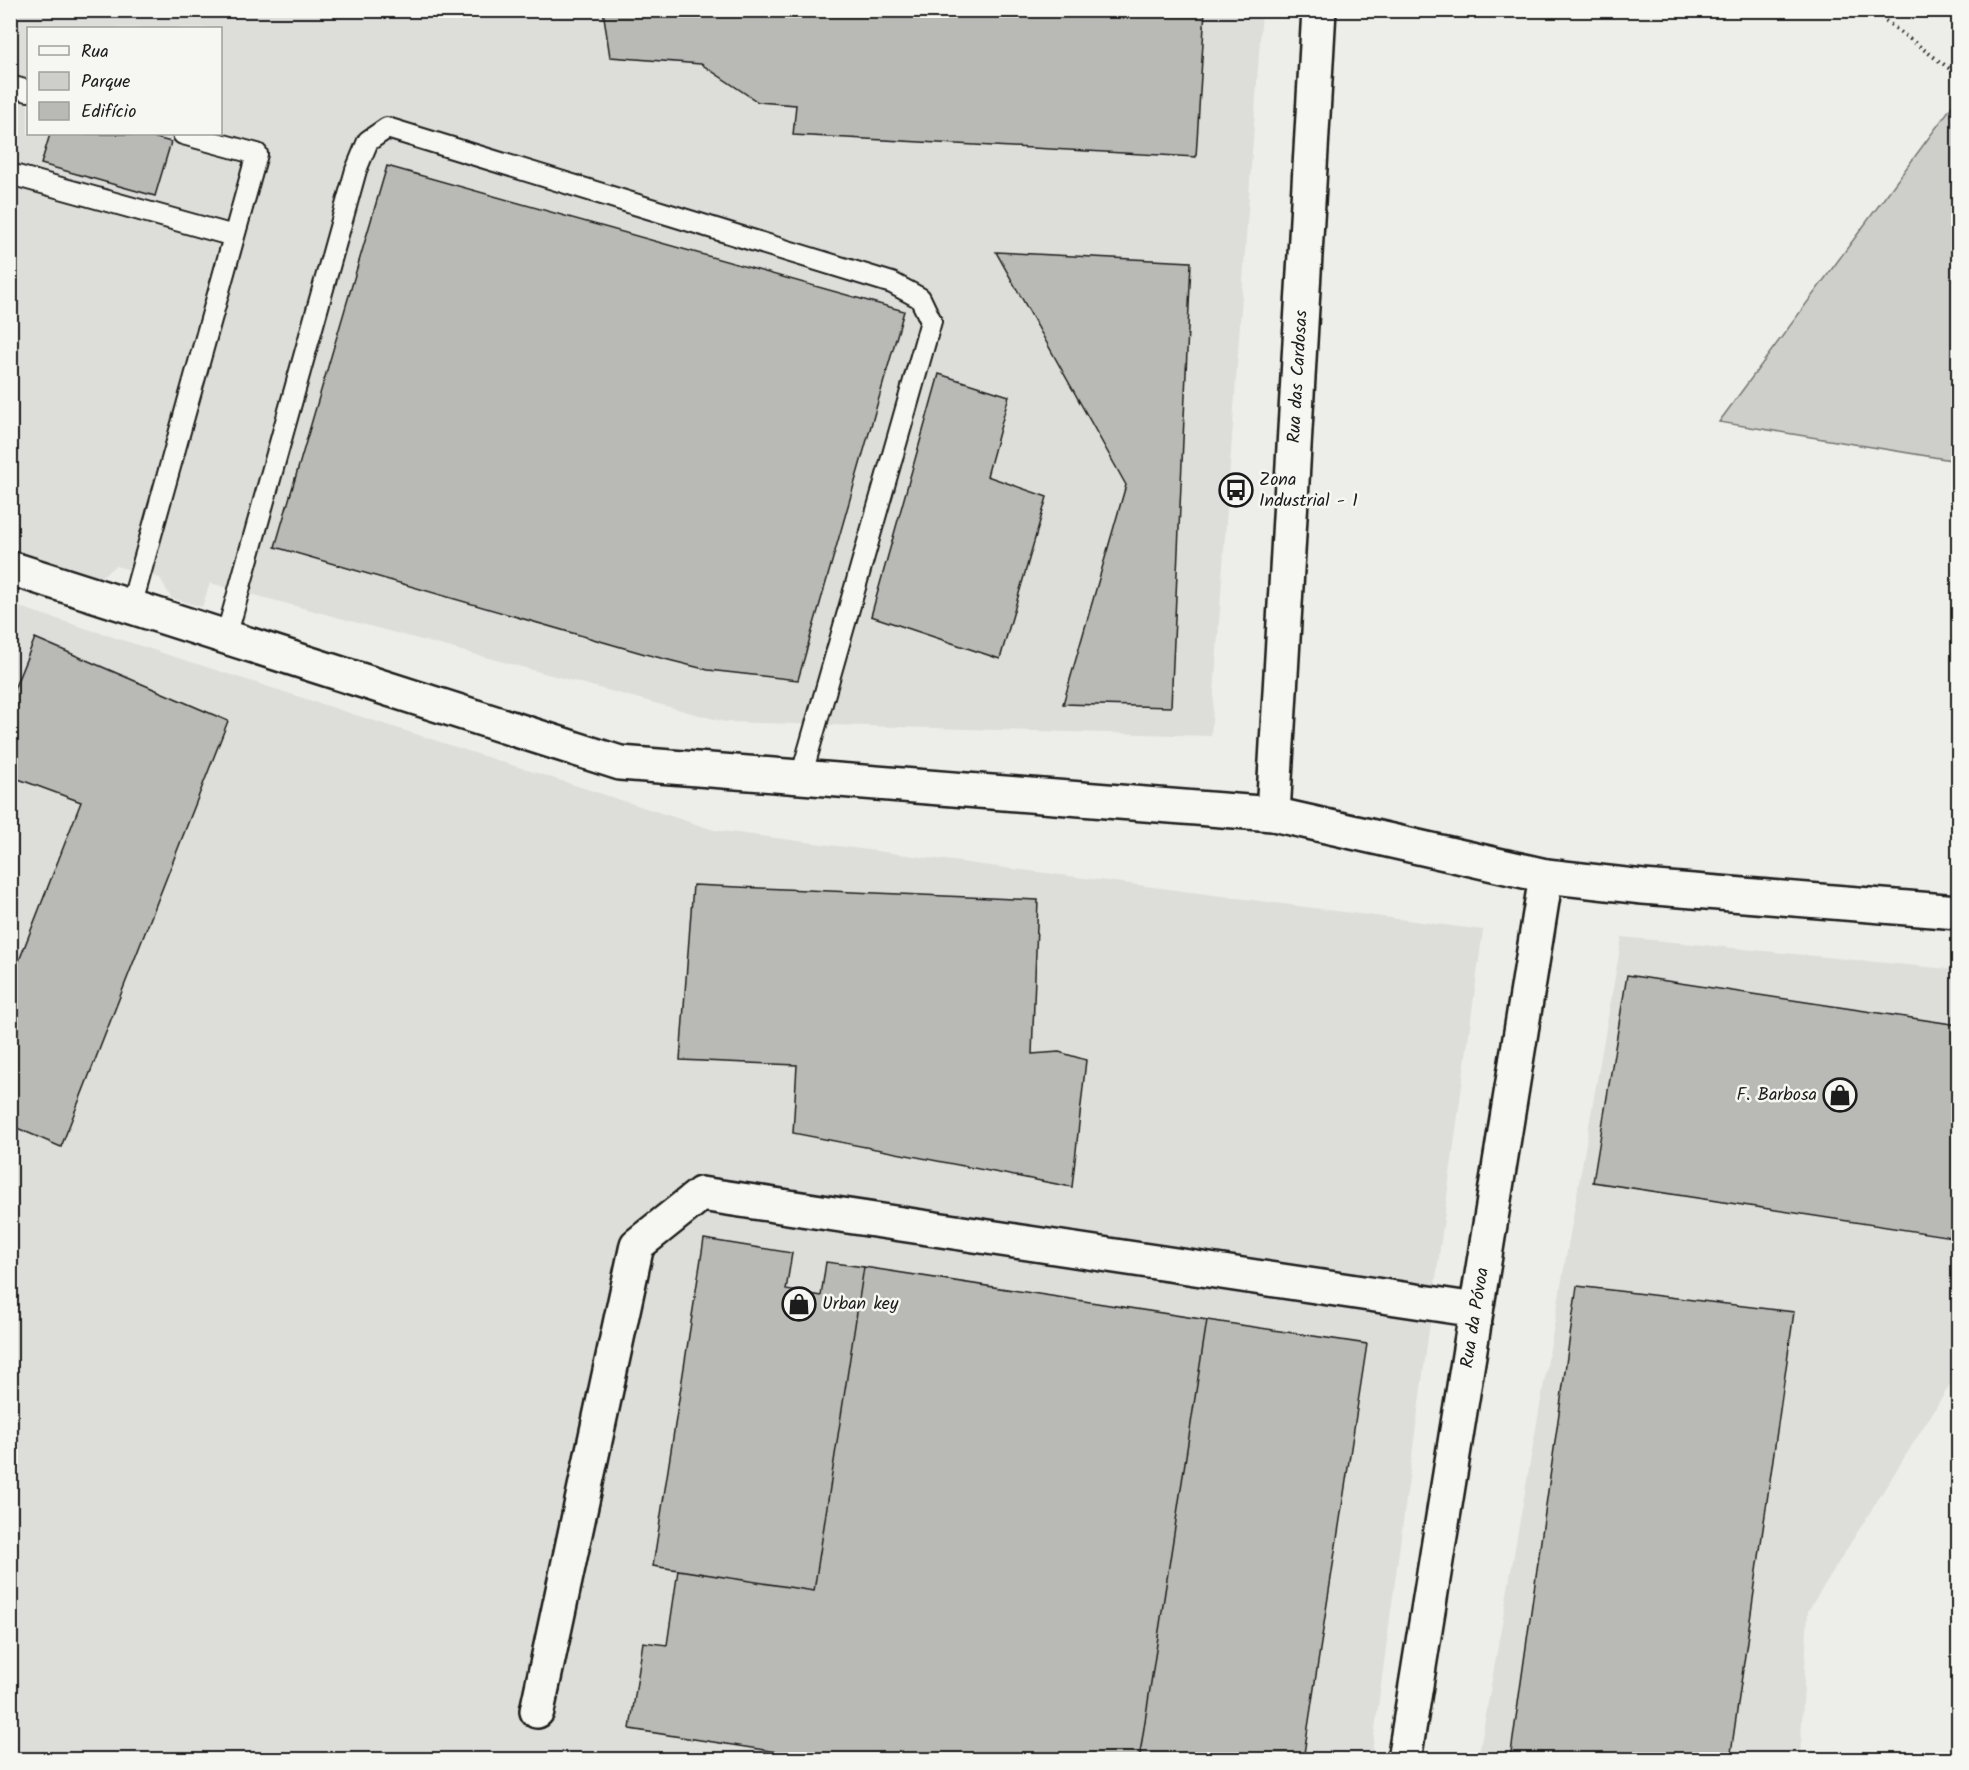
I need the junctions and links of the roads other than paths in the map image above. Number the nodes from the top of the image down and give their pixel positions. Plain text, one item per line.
1 (1319, 10) edge
2 (10, 86) edge
3 (27, 91) edge
4 (187, 135) edge
5 (10, 174) edge
6 (234, 236) junction
7 (10, 568) edge
8 (131, 607) junction
9 (226, 637) junction
10 (801, 777) junction
11 (1273, 814) junction
12 (1546, 876) junction
13 (1959, 912) edge
14 (1476, 1310) junction
15 (537, 1712) dead end
16 (1404, 1760) edge

1 - 11 street, Rua das Cardosas
2 - 3 lane
4 - 6 lane
5 - 6 lane
6 - 8 lane
7 - 8 street
8 - 9 street
9 - 10 street
9 - 10 lane
10 - 11 street
11 - 12 street
12 - 13 street
12 - 14 street, Rua da Póvoa
14 - 15 street
14 - 16 street, Rua da Póvoa

